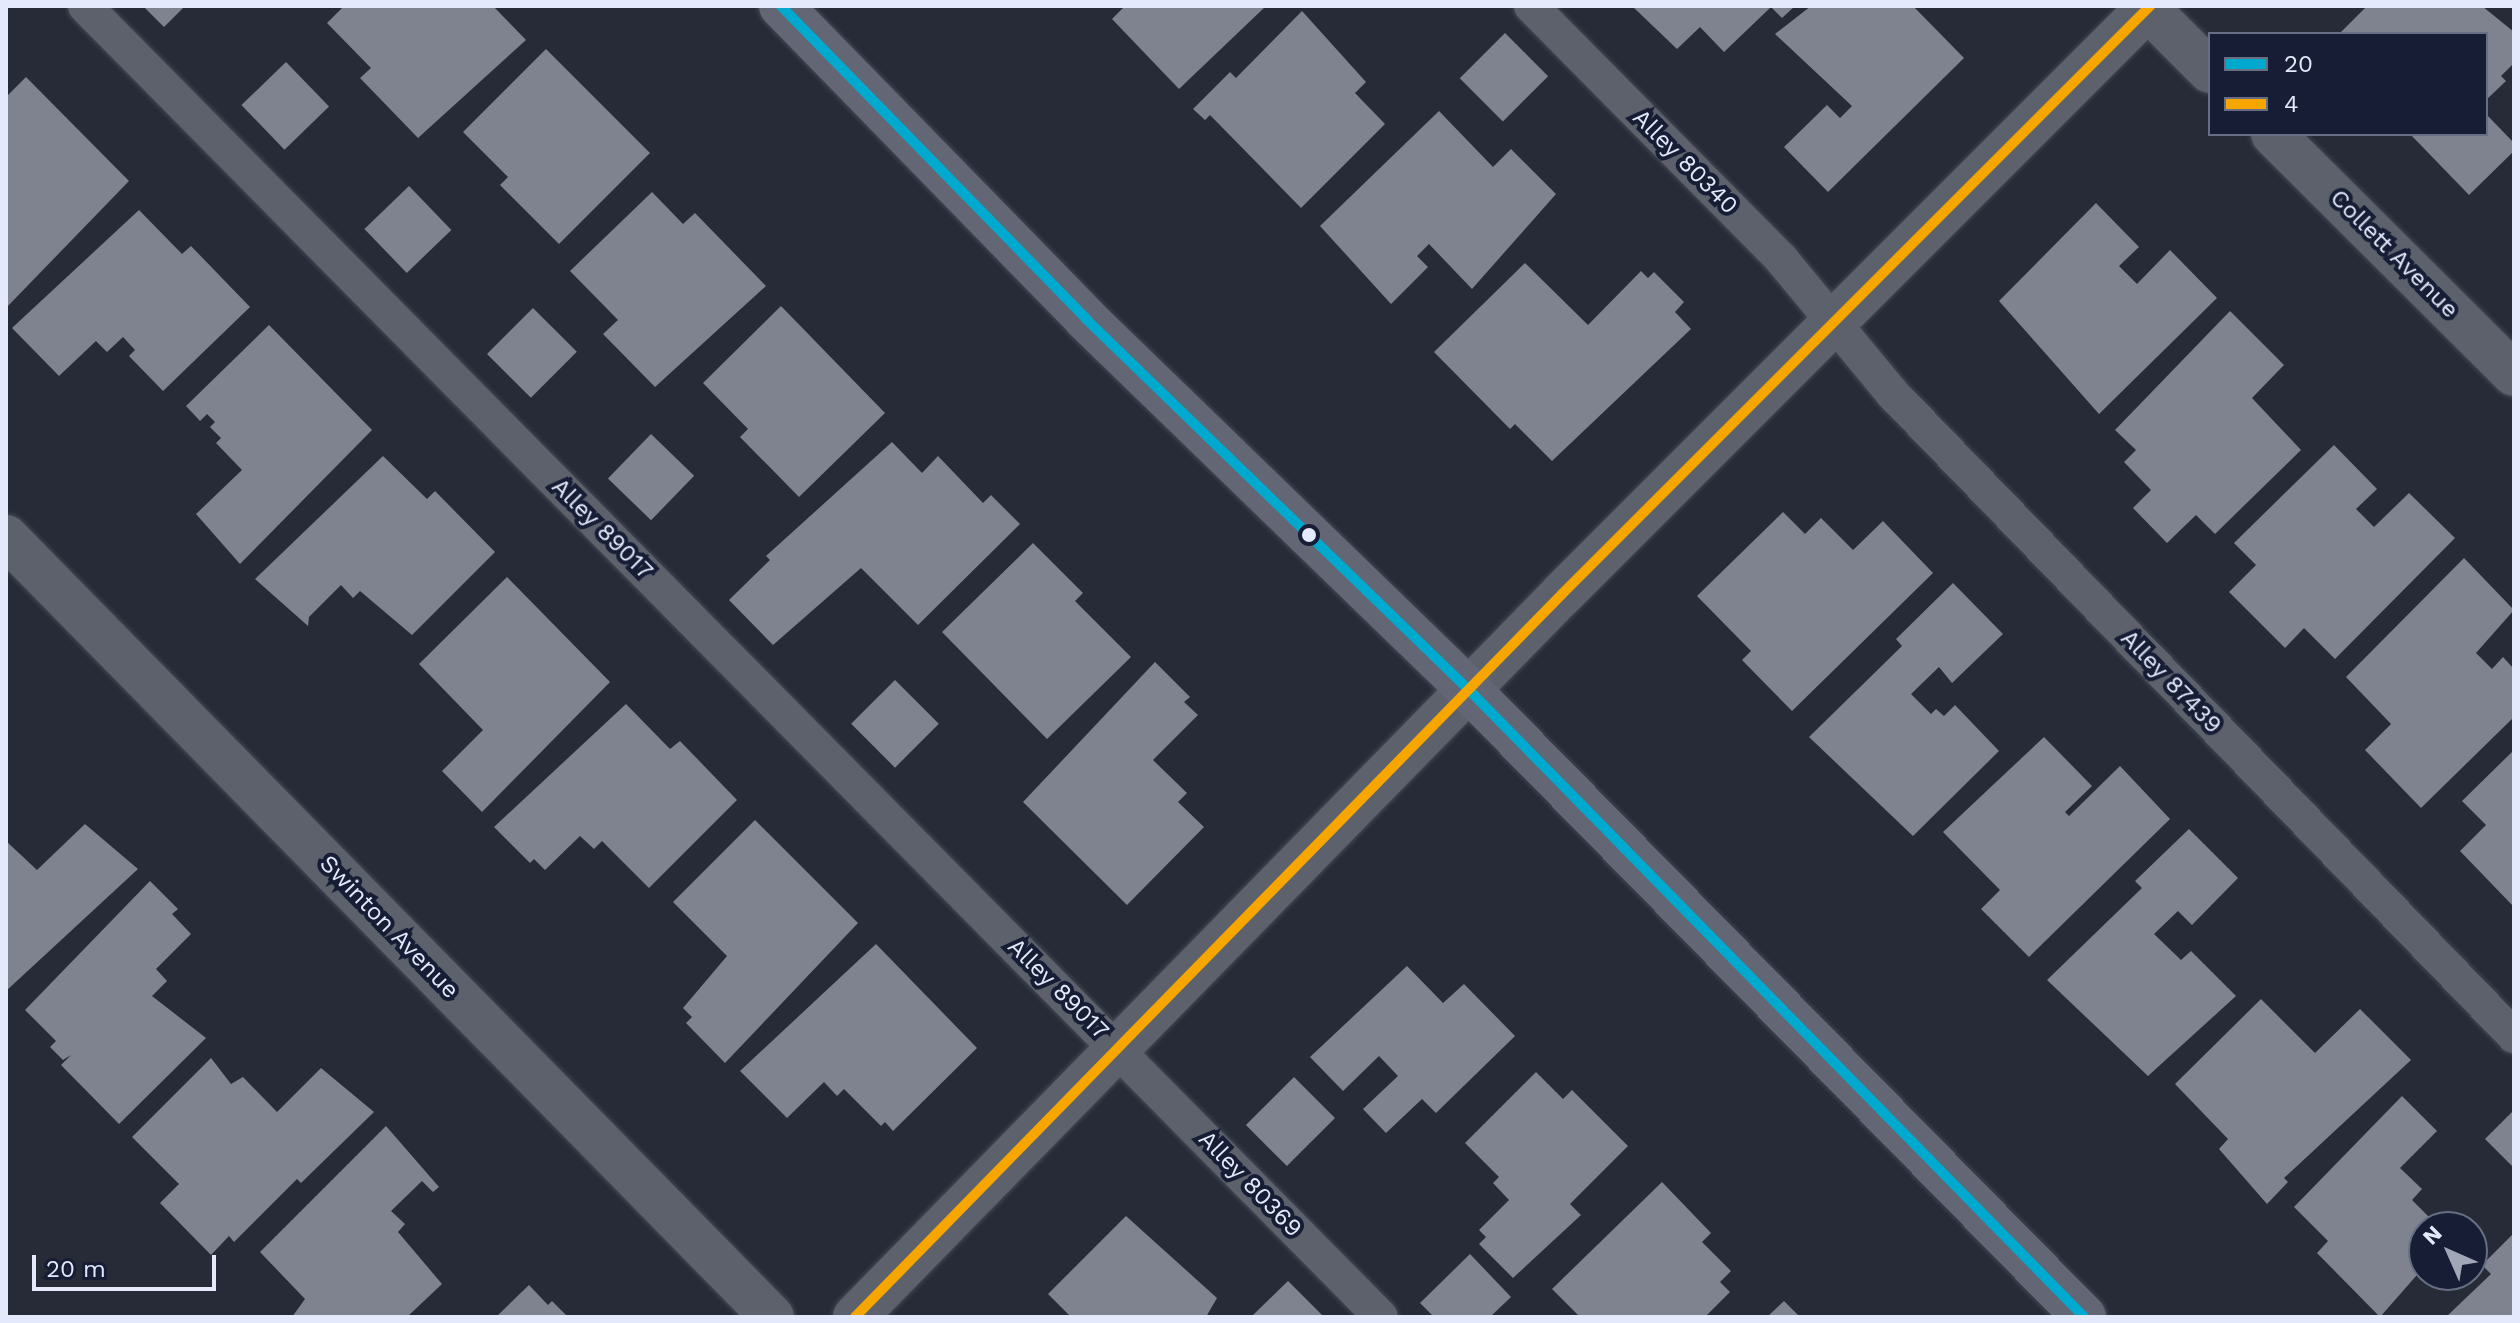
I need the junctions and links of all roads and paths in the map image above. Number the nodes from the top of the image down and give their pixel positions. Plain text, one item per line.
1 (85, 6) edge
2 (781, 6) edge
3 (1531, 6) edge
4 (2147, 7) edge
5 (2208, 69) edge
6 (2275, 136) edge
7 (1834, 323) junction
8 (2514, 374) edge
9 (6, 537) edge
10 (1470, 691) junction
11 (2514, 1036) edge
12 (1120, 1051) junction
13 (772, 1317) edge
14 (855, 1317) edge
15 (1381, 1317) edge
16 (2084, 1317) edge

1 - 12 lane, Alley 89017
2 - 10 main road
3 - 7 lane, Alley 80340
4 - 5 street
4 - 7 street
6 - 8 street, Collett Avenue
7 - 10 street
7 - 11 lane, Alley 87439
9 - 13 street, Swinton Avenue
10 - 12 street
10 - 16 main road
12 - 14 street
12 - 15 lane, Alley 80369

